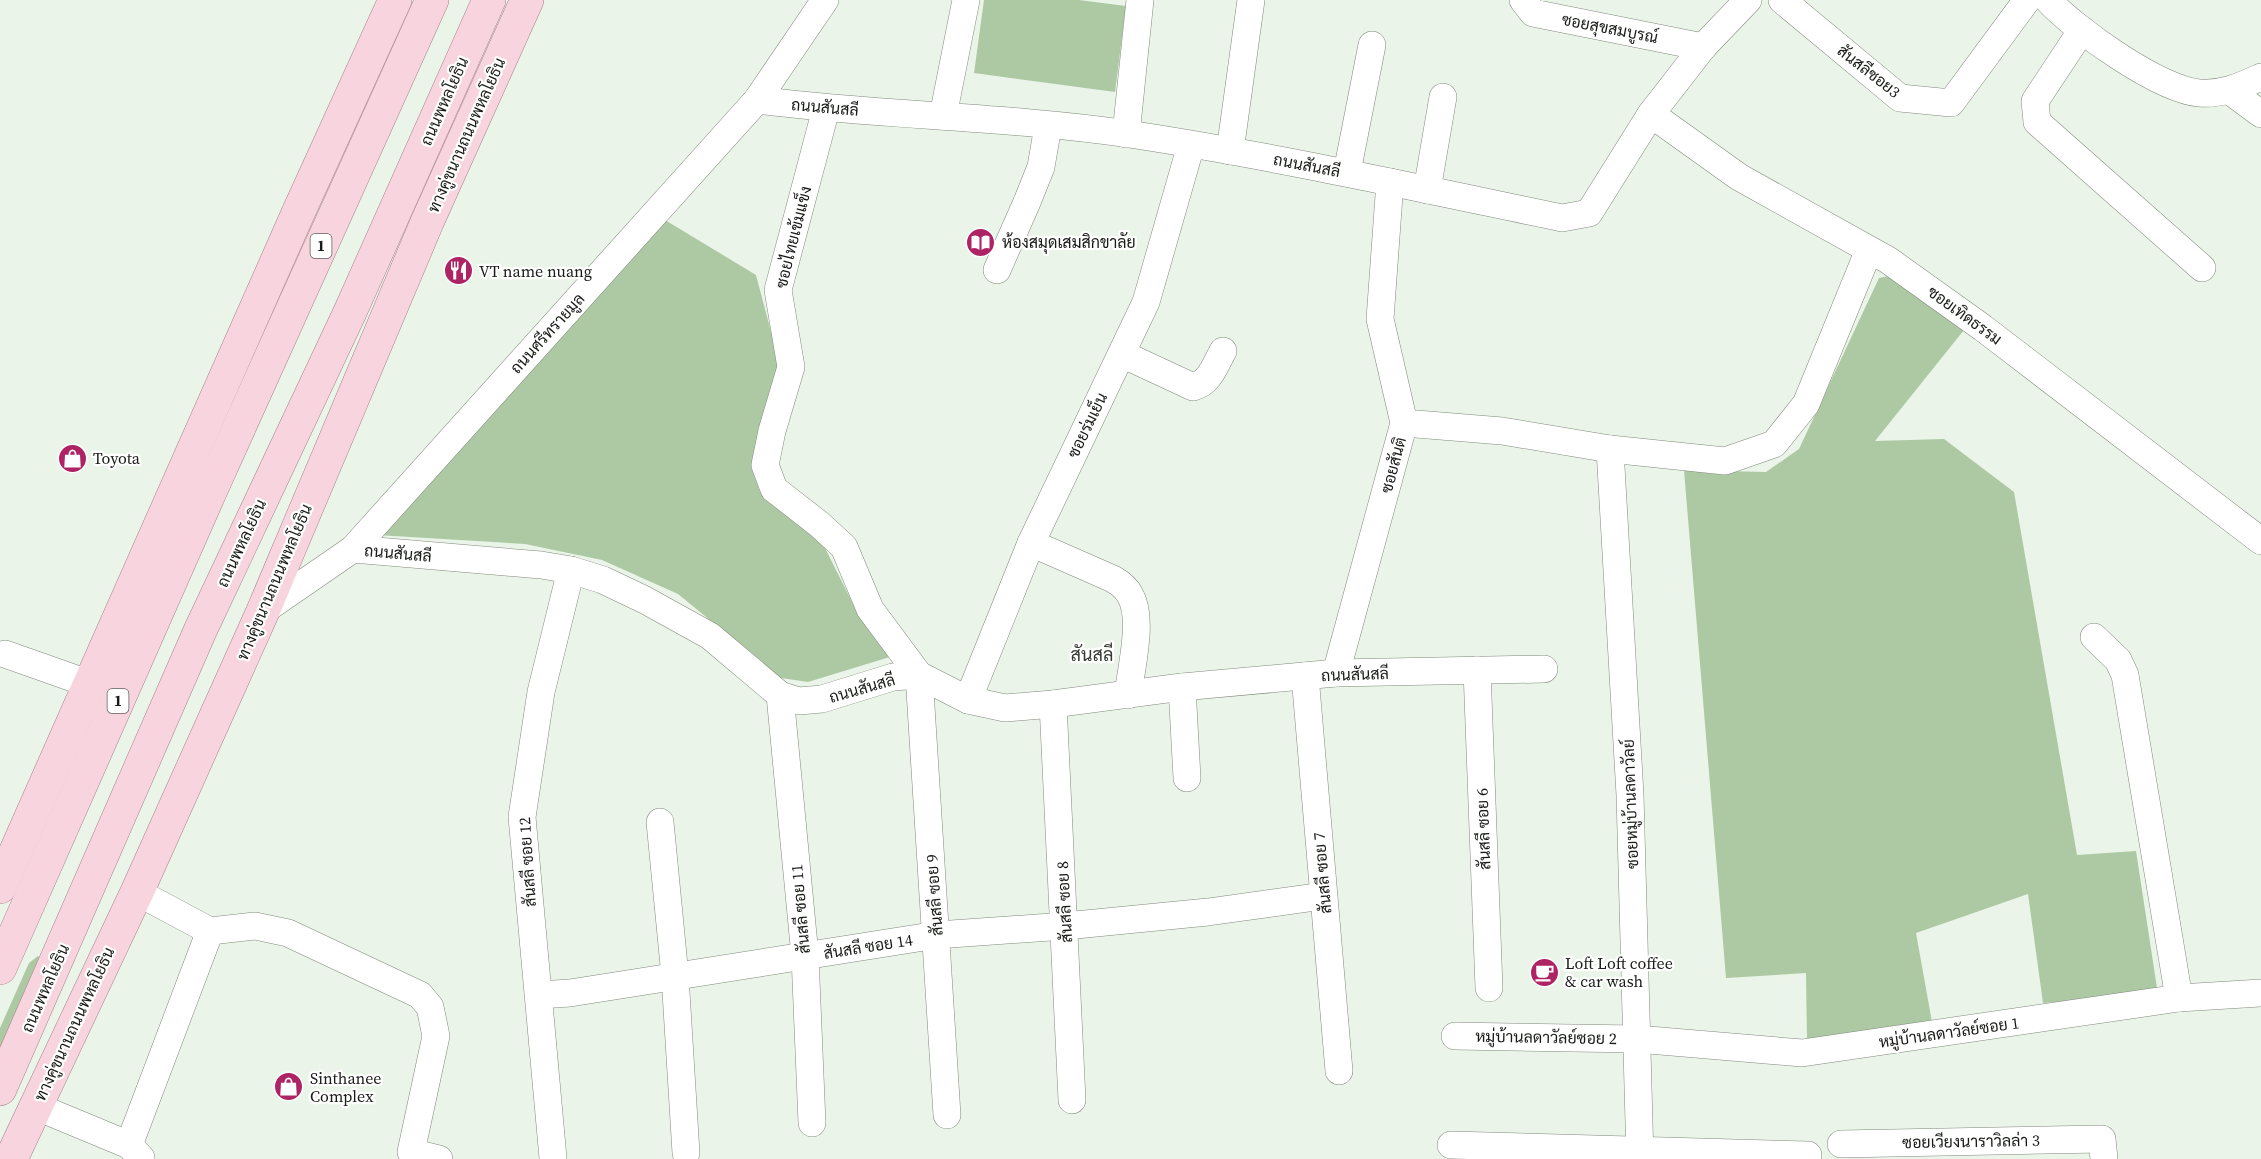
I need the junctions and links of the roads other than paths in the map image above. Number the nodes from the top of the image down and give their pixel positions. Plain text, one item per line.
1 (395, 0) edge
2 (432, 0) edge
3 (489, 0) edge
4 (527, 0) edge
5 (825, 0) edge
6 (966, 0) edge
7 (1140, 0) edge
8 (1251, 0) edge
9 (1523, 0) edge
10 (1748, 0) edge
11 (1782, 0) edge
12 (2027, 0) edge
13 (2048, 0) edge
14 (2082, 30) junction
15 (1372, 45) dead end
16 (1702, 47) junction
17 (2261, 77) edge
18 (2230, 91) junction
19 (1443, 98) dead end
20 (757, 100) junction
21 (826, 109) junction
22 (1651, 114) junction
23 (2261, 114) edge
24 (943, 116) junction
25 (1048, 126) junction
26 (1126, 134) junction
27 (1191, 145) junction
28 (1230, 151) junction
29 (1347, 172) junction
30 (1390, 182) junction
31 (1427, 190) junction
32 (428, 220) junction
33 (1869, 250) junction
34 (2202, 268) dead end
35 (997, 270) dead end
36 (350, 312) junction
37 (1223, 351) dead end
38 (1122, 354) junction
39 (1404, 423) junction
40 (203, 428) junction
41 (1610, 449) junction
42 (210, 492) junction
43 (2261, 541) edge
44 (1031, 543) junction
45 (353, 549) junction
46 (571, 570) junction
47 (263, 611) junction
48 (2094, 637) dead end
49 (5, 654) dead end
50 (1544, 669) dead end
51 (1477, 670) junction
52 (1336, 673) junction
53 (919, 675) junction
54 (1305, 676) junction
55 (90, 684) junction
56 (1182, 687) junction
57 (780, 695) junction
58 (1128, 695) junction
59 (968, 700) junction
60 (1053, 704) junction
61 (1187, 777) dead end
62 (660, 822) dead end
63 (1, 883) edge
64 (136, 892) junction
65 (1323, 896) junction
66 (27, 910) junction
67 (1065, 926) junction
68 (71, 929) junction
69 (210, 931) junction
70 (937, 935) junction
71 (805, 956) junction
72 (0, 969) edge
73 (675, 976) junction
74 (1489, 988) dead end
75 (2261, 993) edge
76 (539, 995) junction
77 (2179, 998) junction
78 (1455, 1036) dead end
79 (1637, 1039) junction
80 (1339, 1071) dead end
81 (0, 1089) edge
82 (1072, 1100) dead end
83 (35, 1106) junction
84 (947, 1115) dead end
85 (812, 1123) dead end
86 (1840, 1144) dead end
87 (1451, 1145) dead end
88 (2103, 1149) edge
89 (135, 1152) edge
90 (686, 1153) dead end
91 (1640, 1155) edge
92 (1808, 1155) dead end
93 (410, 1156) edge
94 (553, 1158) edge
95 (11, 1159) edge
96 (439, 1159) edge

1 - 40 main road, 1
2 - 42 main road, 1
3 - 36 main road, ถนนพหลโยธิน
4 - 32 main road, ทางคู่ขนานถนนพหลโยธิน
5 - 20 street, ถนนศรีทรายมูล
6 - 24 street
7 - 26 street
8 - 28 street
9 - 16 street, ซอยสุขสมบูรณ์
10 - 16 street, ถนนสันสลี
11 - 12 street, สันสลีซอย3
13 - 14 street
14 - 18 street
14 - 34 street
15 - 29 street
16 - 22 street, ถนนสันสลี
17 - 18 street
18 - 23 street
19 - 31 street
20 - 21 street, ถนนสันสลี
20 - 45 street, ถนนศรีทรายมูล
21 - 24 street, ถนนสันสลี
21 - 53 street, ซอยไทยเข้มแข็ง
22 - 31 street, ถนนสันสลี
22 - 33 street, ซอยเทิดธรรม
24 - 25 street, ถนนสันสลี
25 - 26 street, ถนนสันสลี
25 - 35 street
26 - 27 street, ถนนสันสลี
27 - 28 street, ถนนสันสลี
27 - 38 street, ซอยร่มเย็น
28 - 29 street, ถนนสันสลี
29 - 30 street, ถนนสันสลี
30 - 31 street, ถนนสันสลี
30 - 39 street, ซอยสันติ
32 - 36 main road
32 - 47 main road, ทางคู่ขนานถนนพหลโยธิน
33 - 41 street
33 - 43 street, ซอยเทิดธรรม
36 - 68 main road, ถนนพหลโยธิน
37 - 38 street
38 - 44 street, ซอยร่มเย็น
39 - 41 street
39 - 52 street, ซอยสันติ
40 - 42 main road
40 - 55 main road, 1
41 - 79 street, ซอยหมู่บ้านลดาวัลย์
42 - 66 main road, 1
44 - 58 street
44 - 59 street, ซอยร่มเย็น
45 - 46 street, ถนนสันสลี
45 - 47 street, ถนนศรีทรายมูล
46 - 57 street, ถนนสันสลี
46 - 76 street, สันสลี ซอย 12
47 - 64 main road, ทางคู่ขนานถนนพหลโยธิน
48 - 77 street
49 - 55 street
50 - 51 street, ถนนสันสลี
51 - 52 street, ถนนสันสลี
51 - 74 street, สันสลี ซอย 6
52 - 54 street, ถนนสันสลี
53 - 57 street, ถนนสันสลี
53 - 59 street, ถนนสันสลี
53 - 70 street, สันสลี ซอย 9
54 - 56 street, ถนนสันสลี
54 - 65 street, สันสลี ซอย 7
55 - 63 main road, 1
56 - 58 street, ถนนสันสลี
56 - 61 street
57 - 71 street, สันสลี ซอย 11
58 - 60 street, ถนนสันสลี
59 - 60 street, ถนนสันสลี
60 - 67 street, สันสลี ซอย 8
62 - 73 street
64 - 69 street
64 - 83 main road, ทางคู่ขนานถนนพหลโยธิน
65 - 67 street, สันสลี ซอย 14
65 - 80 street, สันสลี ซอย 7
66 - 68 main road
66 - 72 main road, 1
67 - 70 street, สันสลี ซอย 14
67 - 82 street, สันสลี ซอย 8
68 - 81 main road, ถนนพหลโยธิน
69 - 89 street
69 - 93 street
70 - 71 street, สันสลี ซอย 14
70 - 84 street, สันสลี ซอย 9
71 - 73 street, สันสลี ซอย 14
71 - 85 street, สันสลี ซอย 11
73 - 76 street, สันสลี ซอย 14
73 - 90 street
75 - 77 street, หมู่บ้านลดาวัลย์ซอย 1
76 - 94 street, สันสลี ซอย 12
77 - 79 street, หมู่บ้านลดาวัลย์ซอย 1
78 - 79 street, หมู่บ้านลดาวัลย์ซอย 2
79 - 91 street, ซอยหมู่บ้านลดาวัลย์
83 - 89 street
83 - 95 main road, ทางคู่ขนานถนนพหลโยธิน
86 - 88 street, ซอยเวียงนาราวิลล่า 3
87 - 91 street
91 - 92 street
93 - 96 street

